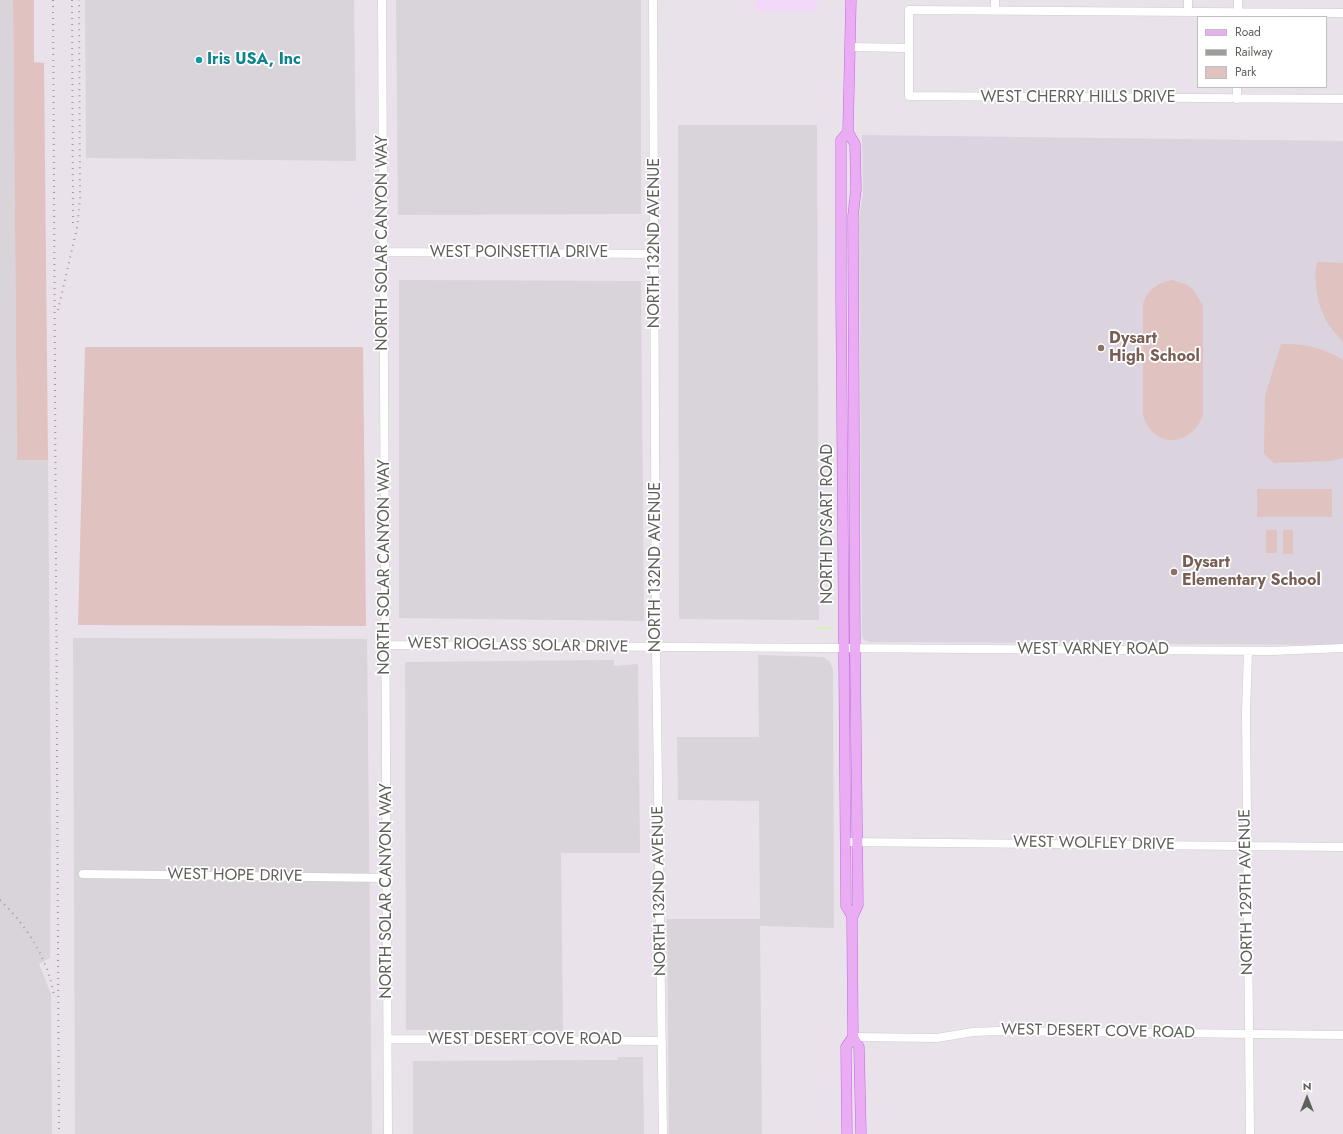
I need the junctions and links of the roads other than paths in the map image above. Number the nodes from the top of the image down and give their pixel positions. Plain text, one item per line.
1 (382, 0) edge
2 (653, 0) edge
3 (851, 0) edge
4 (995, 0) edge
5 (1188, 0) edge
6 (1238, 0) edge
7 (995, 11) junction
8 (1188, 12) junction
9 (1343, 13) edge
10 (1238, 15) edge
11 (850, 47) junction
12 (909, 48) junction
13 (1238, 88) edge
14 (1237, 99) junction
15 (1343, 99) edge
16 (848, 132) junction
17 (855, 144) junction
18 (841, 179) junction
19 (384, 252) junction
20 (655, 254) junction
21 (386, 645) junction
22 (656, 647) junction
23 (843, 648) junction
24 (855, 648) junction
25 (1343, 648) edge
26 (1248, 651) junction
27 (845, 842) junction
28 (857, 842) junction
29 (1247, 847) junction
30 (1343, 847) edge
31 (83, 874) dead end
32 (387, 878) junction
33 (852, 916) junction
34 (1249, 1034) junction
35 (1343, 1035) edge
36 (853, 1037) junction
37 (388, 1039) junction
38 (662, 1041) junction
39 (388, 1134) edge
40 (663, 1134) edge
41 (848, 1134) edge
42 (861, 1134) edge
43 (1250, 1134) edge

1 - 19 street, NORTH SOLAR CANYON WAY
2 - 20 street, NORTH 132ND AVENUE
3 - 11 main road, NORTH DYSART ROAD
4 - 7 street
5 - 8 street
6 - 10 street
7 - 8 street
7 - 12 street
8 - 10 street
9 - 10 street
11 - 12 street
11 - 16 main road, NORTH DYSART ROAD
12 - 14 street, WEST CHERRY HILLS DRIVE
13 - 14 street
14 - 15 street, WEST CHERRY HILLS DRIVE
16 - 17 main road, NORTH DYSART ROAD
16 - 18 main road, NORTH DYSART ROAD
17 - 18 main road
17 - 24 main road, NORTH DYSART ROAD
18 - 23 main road, NORTH DYSART ROAD
19 - 20 street, WEST POINSETTIA DRIVE
19 - 21 street, NORTH SOLAR CANYON WAY
20 - 22 street, NORTH 132ND AVENUE
21 - 22 street, WEST RIOGLASS SOLAR DRIVE
21 - 32 street, NORTH SOLAR CANYON WAY
22 - 23 street, WEST RIOGLASS SOLAR DRIVE
22 - 38 street, NORTH 132ND AVENUE
23 - 24 street, WEST VARNEY ROAD
23 - 27 main road, NORTH DYSART ROAD
24 - 26 street, WEST VARNEY ROAD
24 - 28 main road, NORTH DYSART ROAD
25 - 26 street, WEST VARNEY ROAD
26 - 29 street, NORTH 129TH AVENUE
27 - 28 street, WEST WOLFLEY DRIVE
27 - 33 main road, NORTH DYSART ROAD
28 - 29 street, WEST WOLFLEY DRIVE
28 - 33 main road, NORTH DYSART ROAD
29 - 30 street, WEST WOLFLEY DRIVE
29 - 34 street, NORTH 129TH AVENUE
31 - 32 street, WEST HOPE DRIVE
32 - 37 street, NORTH SOLAR CANYON WAY
33 - 36 main road, NORTH DYSART ROAD
34 - 35 street, WEST DESERT COVE ROAD
34 - 36 street, WEST DESERT COVE ROAD
34 - 43 street, NORTH 129TH AVENUE
36 - 41 main road, NORTH DYSART ROAD
36 - 42 main road, NORTH DYSART ROAD
37 - 38 street, WEST DESERT COVE ROAD
37 - 39 street, NORTH SOLAR CANYON WAY
38 - 40 street, NORTH 132ND AVENUE

